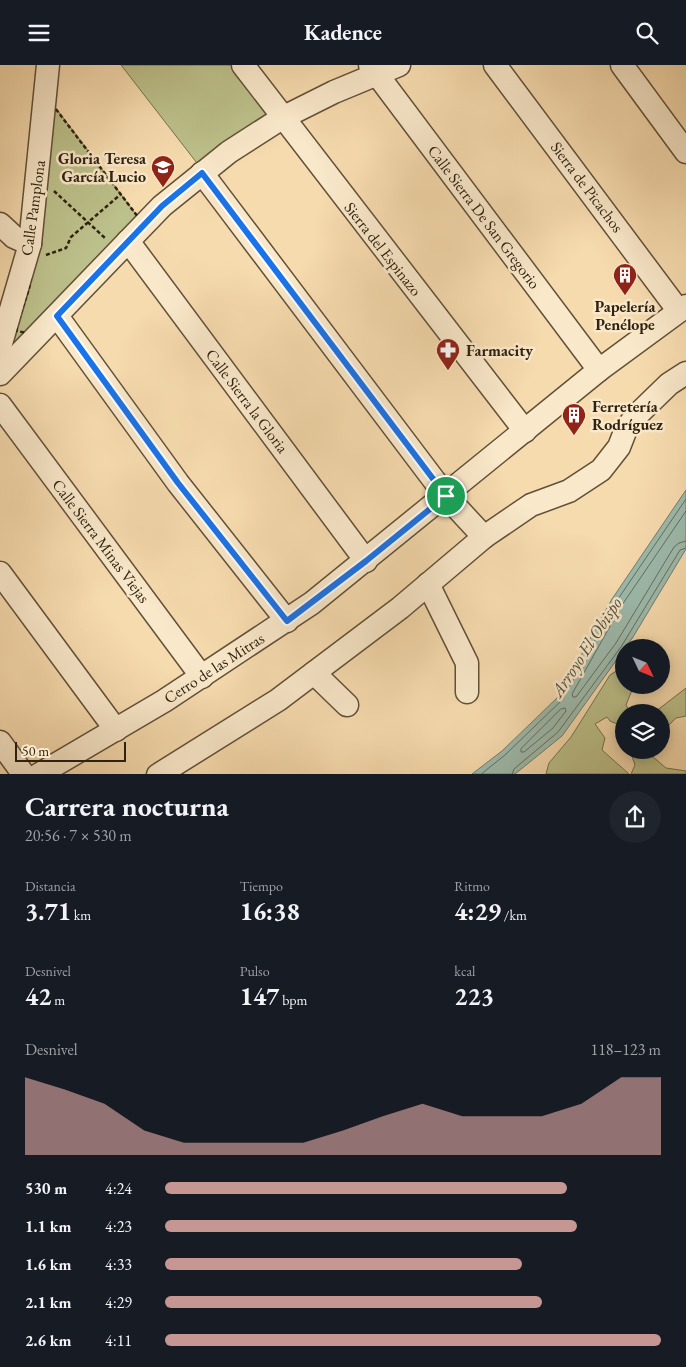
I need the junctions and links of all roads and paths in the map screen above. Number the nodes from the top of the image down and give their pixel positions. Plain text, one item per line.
1 (48, 65) edge
2 (243, 65) edge
3 (399, 65) edge
4 (495, 65) edge
5 (622, 65) edge
6 (373, 70) edge
7 (282, 118) junction
8 (686, 152) edge
9 (202, 173) junction
10 (42, 180) junction
11 (121, 194) junction
12 (89, 222) junction
13 (0, 224) edge
14 (120, 243) junction
15 (31, 253) junction
16 (682, 308) edge
17 (57, 316) junction
18 (0, 347) edge
19 (599, 370) junction
20 (686, 373) edge
21 (0, 374) edge
22 (0, 405) edge
23 (525, 431) junction
24 (446, 496) junction
25 (484, 537) junction
26 (366, 561) junction
27 (0, 573) edge
28 (428, 584) junction
29 (287, 621) junction
30 (314, 673) junction
31 (202, 677) junction
32 (466, 692) dead end
33 (347, 705) dead end
34 (116, 730) junction
35 (0, 742) edge
36 (23, 774) edge
37 (40, 774) edge
38 (160, 774) edge

1 - 15 street, Calle Pamplona
2 - 7 street, Sierra del Espinazo
3 - 6 street
4 - 16 street, Sierra de Picachos
5 - 8 street
6 - 7 street
6 - 19 street, Calle Sierra De San Gregorio
7 - 9 street
7 - 23 street, Sierra del Espinazo
9 - 14 street
9 - 24 street
10 - 11 path
10 - 12 path
10 - 15 path
11 - 12 path
11 - 14 path
12 - 14 path
12 - 15 path
13 - 15 street
14 - 15 path
14 - 17 street
14 - 26 street, Calle Sierra la Gloria
15 - 18 street, Calle Pamplona
16 - 19 street, Cerro de las Mitras
17 - 21 street
17 - 29 street
19 - 23 street, Cerro de las Mitras
20 - 25 street
22 - 31 street, Calle Sierra Minas Viejas
23 - 24 street, Cerro de las Mitras
24 - 25 street
24 - 26 street, Cerro de las Mitras
25 - 28 street
26 - 29 street, Cerro de las Mitras
27 - 34 street
28 - 30 street
28 - 32 street
29 - 31 street, Cerro de las Mitras
30 - 33 street
30 - 38 street
31 - 34 street, Cerro de las Mitras
34 - 37 street, Cerro de las Mitras
35 - 36 street

